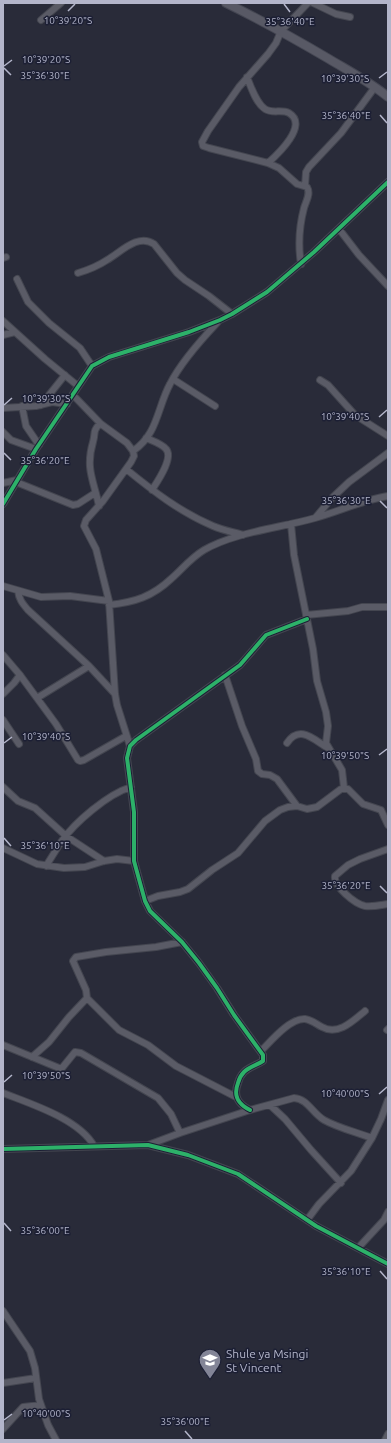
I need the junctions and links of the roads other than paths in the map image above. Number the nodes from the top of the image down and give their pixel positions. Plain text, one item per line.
1 (61, 3) edge
2 (308, 3) edge
3 (313, 3) edge
4 (228, 4) edge
5 (350, 17) dead end
6 (41, 20) dead end
7 (281, 31) junction
8 (246, 78) junction
9 (375, 87) junction
10 (388, 97) edge
11 (268, 163) junction
12 (388, 182) edge
13 (305, 186) junction
14 (339, 229) junction
15 (301, 264) junction
16 (78, 273) dead end
17 (17, 279) dead end
18 (388, 286) edge
19 (232, 314) junction
20 (220, 320) junction
21 (3, 321) edge
22 (15, 332) junction
23 (3, 335) edge
24 (92, 366) junction
25 (65, 375) junction
26 (173, 379) junction
27 (320, 380) dead end
28 (78, 386) junction
29 (73, 395) junction
30 (67, 404) junction
31 (40, 405) junction
32 (22, 406) junction
33 (215, 406) dead end
34 (3, 408) edge
35 (100, 423) junction
36 (3, 432) edge
37 (388, 436) edge
38 (146, 438) junction
39 (37, 447) junction
40 (133, 451) junction
41 (388, 453) edge
42 (126, 469) junction
43 (16, 481) junction
44 (3, 483) edge
45 (152, 490) junction
46 (95, 494) junction
47 (388, 496) edge
48 (3, 504) edge
49 (99, 506) junction
50 (315, 518) junction
51 (291, 524) junction
52 (242, 535) junction
53 (3, 586) edge
54 (18, 590) junction
55 (109, 603) junction
56 (388, 607) edge
57 (307, 617) junction
58 (3, 655) edge
59 (89, 666) junction
60 (20, 675) junction
61 (225, 675) junction
62 (3, 694) edge
63 (115, 694) junction
64 (37, 698) junction
65 (3, 720) edge
66 (126, 736) junction
67 (287, 743) dead end
68 (19, 744) dead end
69 (130, 746) junction
70 (328, 748) junction
71 (3, 787) edge
72 (131, 787) junction
73 (344, 788) junction
74 (297, 806) junction
75 (388, 825) edge
76 (66, 836) junction
77 (3, 848) edge
78 (388, 849) edge
79 (53, 856) junction
80 (104, 861) junction
81 (134, 861) junction
82 (46, 866) junction
83 (57, 867) junction
84 (145, 901) junction
85 (388, 904) edge
86 (182, 942) junction
87 (87, 998) junction
88 (365, 1011) dead end
89 (3, 1045) edge
90 (261, 1051) junction
91 (32, 1057) junction
92 (3, 1094) edge
93 (236, 1097) junction
94 (388, 1100) edge
95 (270, 1105) junction
96 (250, 1110) junction
97 (180, 1133) junction
98 (372, 1138) junction
99 (148, 1145) junction
100 (94, 1146) junction
101 (3, 1149) edge
102 (341, 1183) junction
103 (388, 1212) edge
104 (307, 1220) junction
105 (358, 1248) junction
106 (388, 1264) edge
107 (3, 1311) edge
108 (36, 1378) junction
109 (3, 1383) edge
110 (40, 1405) junction
111 (3, 1429) edge
112 (388, 1434) edge
113 (56, 1440) edge
114 (385, 1440) edge

1 - 6 street
2 - 7 street
3 - 5 street
4 - 7 street
7 - 8 street
7 - 9 street
8 - 11 street
8 - 11 street
9 - 10 street
9 - 13 street
11 - 13 street
12 - 14 street
13 - 15 street
14 - 15 street
14 - 18 street
15 - 19 street
16 - 19 street
17 - 24 street
19 - 20 street
20 - 24 street
20 - 26 street
21 - 22 street
22 - 23 street
22 - 25 street
24 - 28 street
25 - 28 street
25 - 31 street
26 - 33 street
26 - 38 street
27 - 37 street
28 - 29 street
29 - 30 street
29 - 35 street
30 - 31 street
30 - 39 street
31 - 32 street
32 - 34 street
32 - 39 street
35 - 40 street
35 - 46 street
36 - 39 street
38 - 40 street
38 - 45 street
39 - 43 street
40 - 42 street
41 - 50 street
42 - 45 street
42 - 49 street
43 - 44 street
43 - 46 street
43 - 48 street
45 - 52 street
46 - 49 street
47 - 50 street
49 - 55 street
50 - 51 street
51 - 52 street
51 - 57 street
52 - 55 street
53 - 54 street
54 - 55 street
54 - 59 street
55 - 63 street
56 - 57 street
57 - 61 street
57 - 70 street
58 - 60 street
59 - 63 street
59 - 64 street
60 - 62 street
60 - 64 street
61 - 69 street
61 - 74 street
63 - 66 street
64 - 66 street
65 - 68 street
66 - 69 street
67 - 70 street
69 - 72 street
70 - 73 street
71 - 76 street
72 - 76 street
72 - 81 street
73 - 74 street
73 - 75 street
74 - 84 street
76 - 79 street
76 - 80 street
77 - 82 street
78 - 85 street
79 - 82 street
79 - 83 street
80 - 81 street
80 - 83 street
81 - 84 street
82 - 83 street
84 - 86 street
86 - 87 street
86 - 90 street
87 - 91 street
87 - 93 street
88 - 90 street
89 - 91 street
90 - 93 street
91 - 97 street
92 - 100 street
93 - 96 street
94 - 98 street
95 - 96 street
95 - 98 street
95 - 102 street
96 - 97 street
97 - 99 street
98 - 102 street
99 - 100 street
99 - 104 street
100 - 101 street
102 - 104 street
103 - 105 street
104 - 105 street
105 - 106 street
107 - 108 street
108 - 109 street
108 - 110 street
110 - 111 street
110 - 113 street
112 - 114 street

